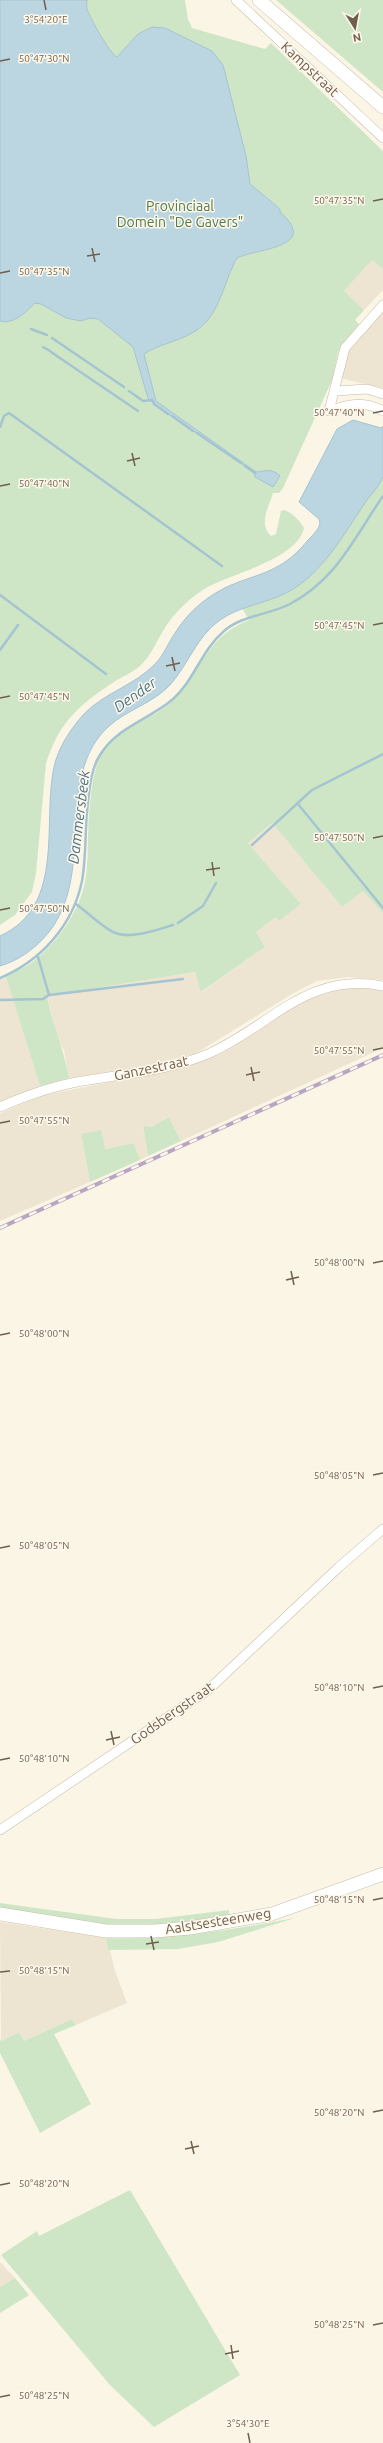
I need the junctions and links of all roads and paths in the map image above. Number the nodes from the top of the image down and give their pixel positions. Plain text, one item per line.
1 (236, 0) edge
2 (259, 0) edge
3 (383, 108) edge
4 (383, 138) edge
5 (383, 305) edge
6 (336, 392) junction
7 (383, 394) edge
8 (383, 411) edge
9 (383, 986) edge
10 (0, 1107) edge
11 (383, 1529) edge
12 (0, 1830) edge
13 (383, 1874) edge
14 (0, 1914) edge

1 - 4 street, Kampstraat
2 - 3 main road, Kampstraat
5 - 6 street
6 - 7 street
6 - 8 street
9 - 10 street, Ganzestraat
11 - 12 street, Godsbergstraat
13 - 14 main road, Aalstsesteenweg

